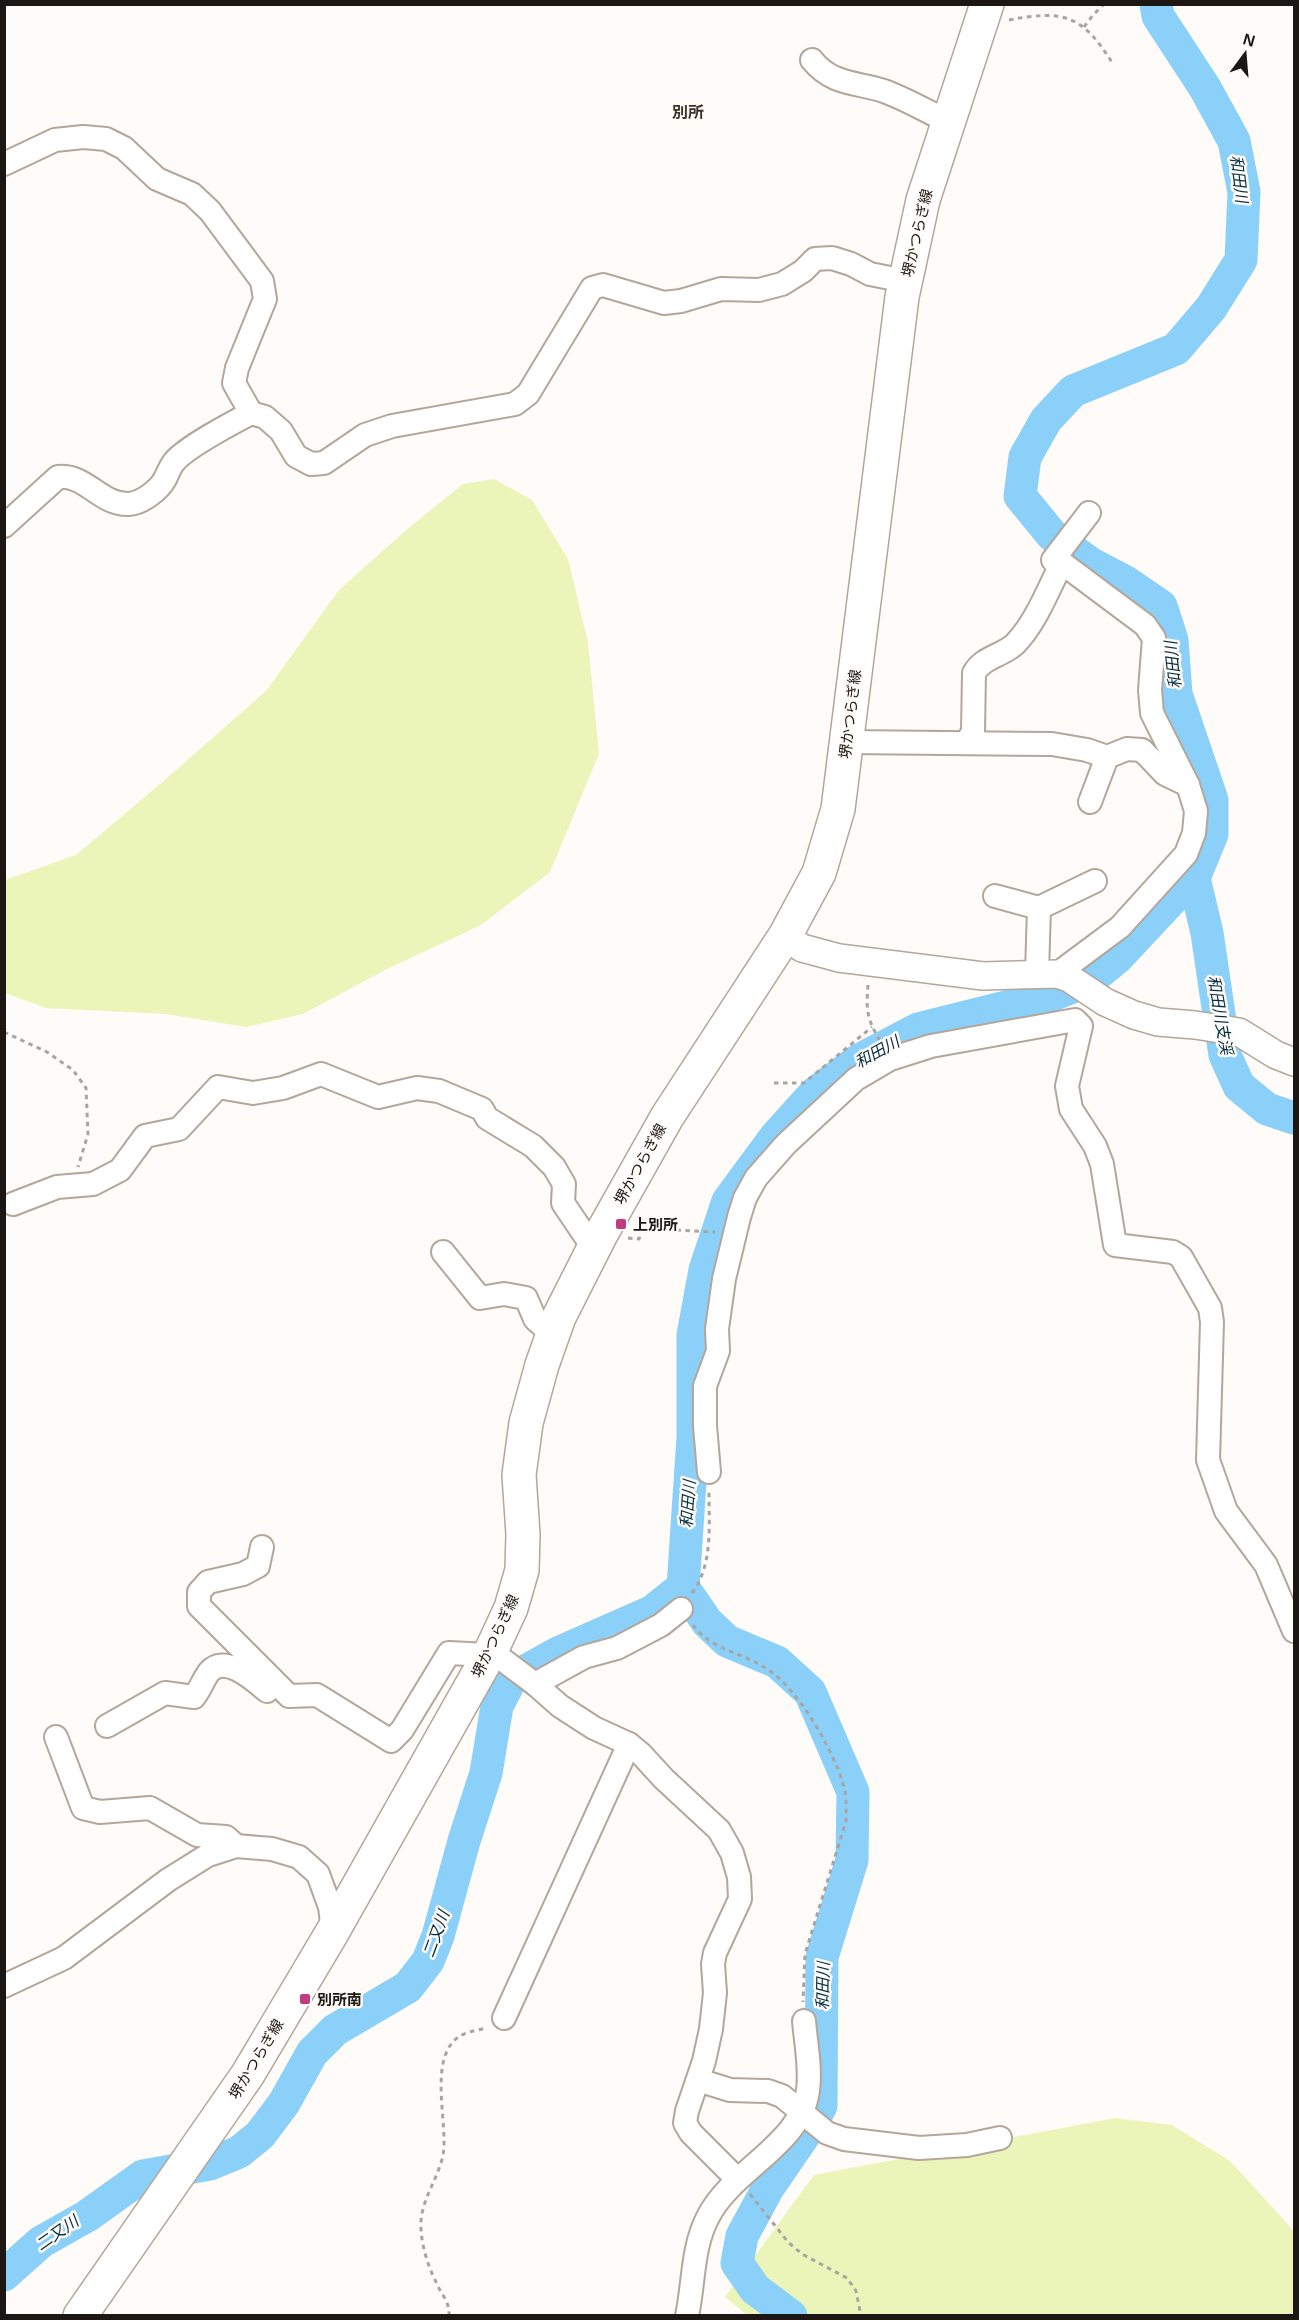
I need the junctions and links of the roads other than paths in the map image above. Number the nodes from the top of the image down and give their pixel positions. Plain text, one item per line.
1 (984, 15) edge
2 (812, 60) dead end
3 (949, 122) junction
4 (4, 164) edge
5 (905, 281) junction
6 (251, 413) junction
7 (1089, 513) dead end
8 (4, 526) edge
9 (1062, 563) junction
10 (847, 742) junction
11 (966, 743) junction
12 (1107, 757) junction
13 (1188, 785) junction
14 (1090, 802) dead end
15 (1095, 881) dead end
16 (995, 896) dead end
17 (1039, 908) junction
18 (785, 936) junction
19 (1054, 975) junction
20 (1105, 1002) junction
21 (1075, 1020) junction
22 (1294, 1062) edge
23 (13, 1203) dead end
24 (597, 1242) junction
25 (443, 1252) dead end
26 (553, 1335) junction
27 (709, 1472) road end
28 (262, 1547) dead end
29 (681, 1609) road end
30 (1294, 1630) edge
31 (489, 1653) junction
32 (536, 1684) junction
33 (290, 1696) junction
34 (107, 1726) dead end
35 (56, 1737) dead end
36 (629, 1744) junction
37 (236, 1846) junction
38 (333, 1931) junction
39 (4, 1986) edge
40 (504, 2018) road end
41 (804, 2021) road end
42 (698, 2080) junction
43 (802, 2112) junction
44 (1000, 2138) dead end
45 (741, 2183) junction
46 (80, 2316) edge
47 (687, 2316) edge

1 - 3 main road, 堺かつらぎ線
2 - 3 street
3 - 5 main road, 堺かつらぎ線
4 - 6 street
5 - 6 street
5 - 10 main road, 堺かつらぎ線
6 - 8 street
7 - 9 street
9 - 11 street
9 - 13 street
10 - 11 street
10 - 18 main road, 堺かつらぎ線
11 - 12 street
12 - 13 street
12 - 14 street
13 - 19 street
15 - 17 street
16 - 17 street
17 - 19 street
18 - 19 street
18 - 24 main road, 堺かつらぎ線
19 - 20 street
20 - 21 street
20 - 22 street
21 - 27 street
21 - 30 street
23 - 24 street
24 - 26 main road, 堺かつらぎ線
25 - 26 street
26 - 31 main road, 堺かつらぎ線
28 - 33 street
29 - 32 street
31 - 32 street
31 - 33 street
31 - 38 main road, 堺かつらぎ線
32 - 36 street
33 - 34 street
35 - 37 street
36 - 40 street
36 - 42 street
37 - 38 street
37 - 39 street
38 - 46 main road, 堺かつらぎ線
41 - 43 street
42 - 43 street
42 - 45 street
43 - 44 street
43 - 45 street
45 - 47 street

